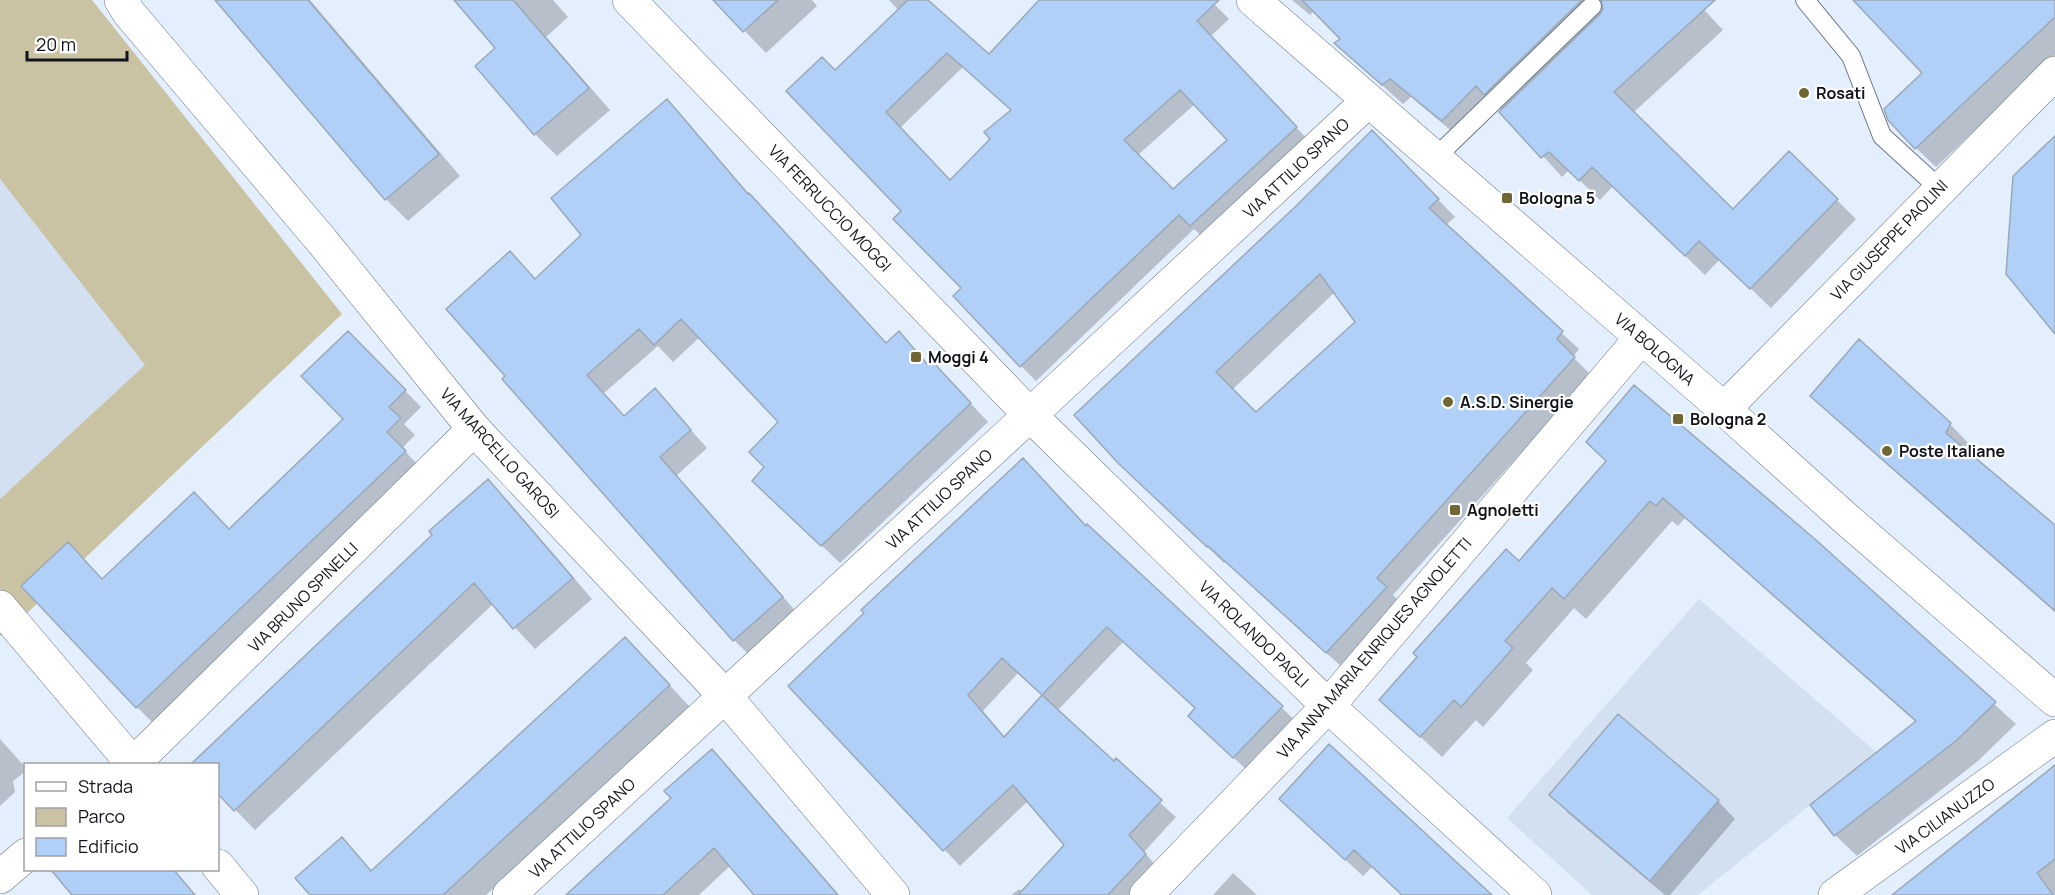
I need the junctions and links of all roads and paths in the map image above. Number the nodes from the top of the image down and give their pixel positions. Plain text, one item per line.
1 (121, 0) edge
2 (629, 0) edge
3 (1805, 0) edge
4 (1255, 1) edge
5 (1592, 6) dead end
6 (2055, 73) edge
7 (1368, 100) junction
8 (1435, 158) junction
9 (1939, 188) junction
10 (1641, 338) junction
11 (1724, 409) junction
12 (1030, 416) junction
13 (474, 429) junction
14 (0, 607) edge
15 (725, 696) junction
16 (2055, 700) edge
17 (1328, 706) junction
18 (2055, 736) edge
19 (131, 763) edge
20 (135, 763) edge
21 (24, 857) edge
22 (219, 867) edge
23 (0, 877) edge
24 (242, 895) edge
25 (509, 895) edge
26 (893, 895) edge
27 (1146, 895) edge
28 (1535, 895) edge
29 (1835, 895) edge

1 - 13 street, VIA MARCELLO GAROSI
2 - 12 street, VIA FERRUCCIO MOGGI
3 - 9 lane
4 - 7 street, VIA BOLOGNA
5 - 8 lane
6 - 9 street, VIA GIUSEPPE PAOLINI
7 - 8 street, VIA BOLOGNA
7 - 12 street, VIA ATTILIO SPANO
8 - 10 street, VIA BOLOGNA
9 - 11 street, VIA GIUSEPPE PAOLINI
10 - 11 street, VIA BOLOGNA
10 - 17 street, VIA ANNA MARIA ENRIQUES AGNOLETTI
11 - 16 street, VIA BOLOGNA
12 - 15 street, VIA ATTILIO SPANO
12 - 17 street, VIA ROLANDO PAGLI
13 - 15 street, VIA MARCELLO GAROSI
13 - 20 street, VIA BRUNO SPINELLI
14 - 19 street
15 - 25 street, VIA ATTILIO SPANO
15 - 26 street, VIA MARCELLO GAROSI
17 - 27 street, VIA ANNA MARIA ENRIQUES AGNOLETTI
17 - 28 street, VIA ROLANDO PAGLI
18 - 29 street, VIA CILIANUZZO
21 - 23 street
22 - 24 street

